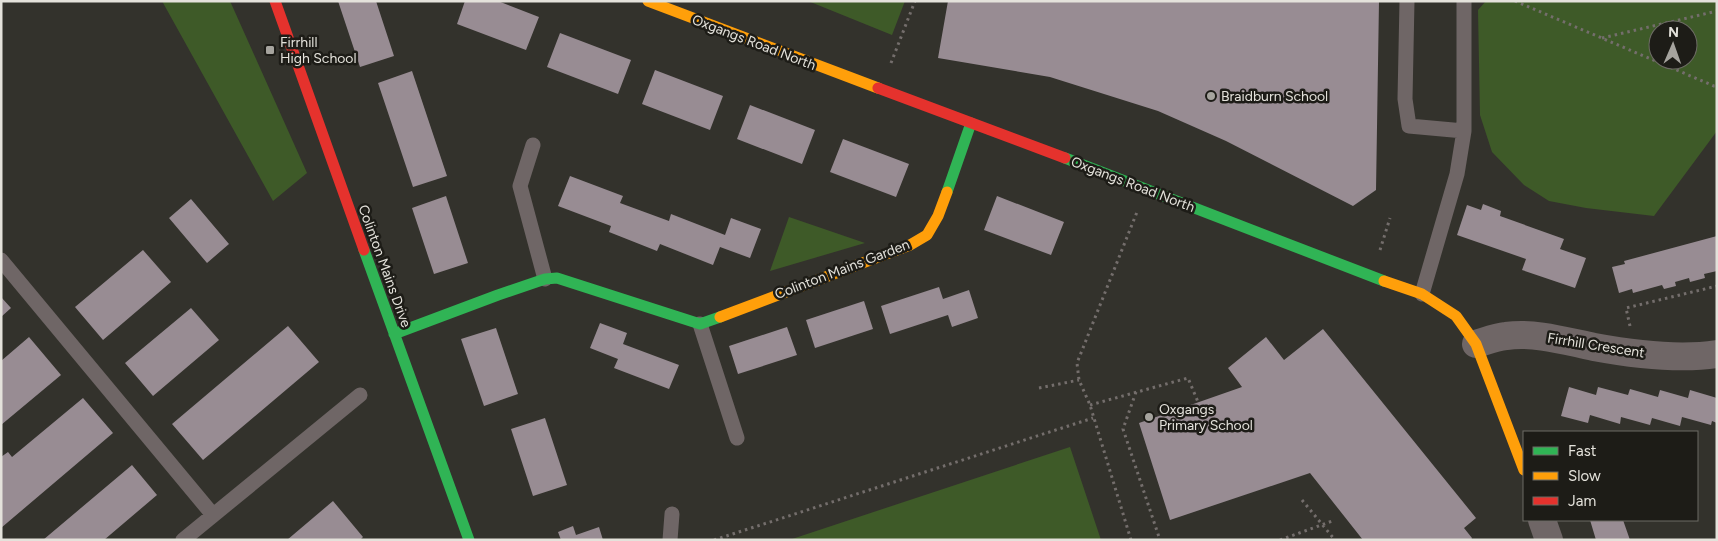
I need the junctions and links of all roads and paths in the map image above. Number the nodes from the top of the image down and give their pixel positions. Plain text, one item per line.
1 (275, 1) edge
2 (648, 1) edge
3 (915, 1) edge
4 (1407, 1) edge
5 (1464, 1) edge
6 (1515, 1) edge
7 (1717, 12) edge
8 (1602, 38) junction
9 (1717, 86) edge
10 (881, 90) junction
11 (971, 123) junction
12 (1464, 131) junction
13 (533, 145) dead end
14 (1145, 188) junction
15 (1390, 218) dead end
16 (1, 260) edge
17 (1370, 276) junction
18 (545, 279) junction
19 (1717, 286) edge
20 (1422, 294) junction
21 (700, 324) junction
22 (394, 334) junction
23 (1476, 344) junction
24 (1637, 354) junction
25 (1717, 354) edge
26 (1079, 380) junction
27 (1039, 388) dead end
28 (1136, 392) junction
29 (360, 395) dead end
30 (1198, 402) dead end
31 (1090, 406) junction
32 (1093, 418) junction
33 (738, 438) dead end
34 (1523, 467) edge
35 (1302, 500) dead end
36 (672, 514) dead end
37 (213, 515) junction
38 (1335, 520) dead end
39 (1542, 521) edge
40 (1322, 525) junction
41 (184, 540) edge
42 (469, 540) edge
43 (670, 540) edge
44 (714, 540) edge
45 (1131, 540) edge
46 (1160, 540) edge
47 (1280, 540) edge
48 (1334, 540) edge
49 (1549, 540) edge

1 - 22 street, Colinton Mains Drive
2 - 10 street, Oxgangs Road North
3 - 10 path
4 - 12 lane
5 - 12 lane
6 - 8 path
7 - 8 path
8 - 9 path
10 - 11 street, Oxgangs Road North
11 - 14 street, Oxgangs Road North
11 - 21 street, Colinton Mains Garden
12 - 20 lane
13 - 18 lane
14 - 17 street, Oxgangs Road North
14 - 26 path
15 - 17 path
16 - 37 lane
17 - 20 street, Oxgangs Road North
18 - 21 street
18 - 22 street
19 - 24 path
20 - 23 street, Oxgangs Road North
21 - 33 lane
22 - 42 street, Colinton Mains Drive
23 - 24 street, Firrhill Crescent
23 - 34 street, Oxgangs Road North
24 - 25 street, Firrhill Crescent
26 - 27 path
26 - 31 path
28 - 30 path
28 - 31 path
28 - 46 path
29 - 37 lane
31 - 32 path
32 - 44 path
32 - 45 path
35 - 40 path
36 - 43 lane
37 - 41 lane
38 - 40 path
39 - 49 street
40 - 47 path
40 - 48 path

